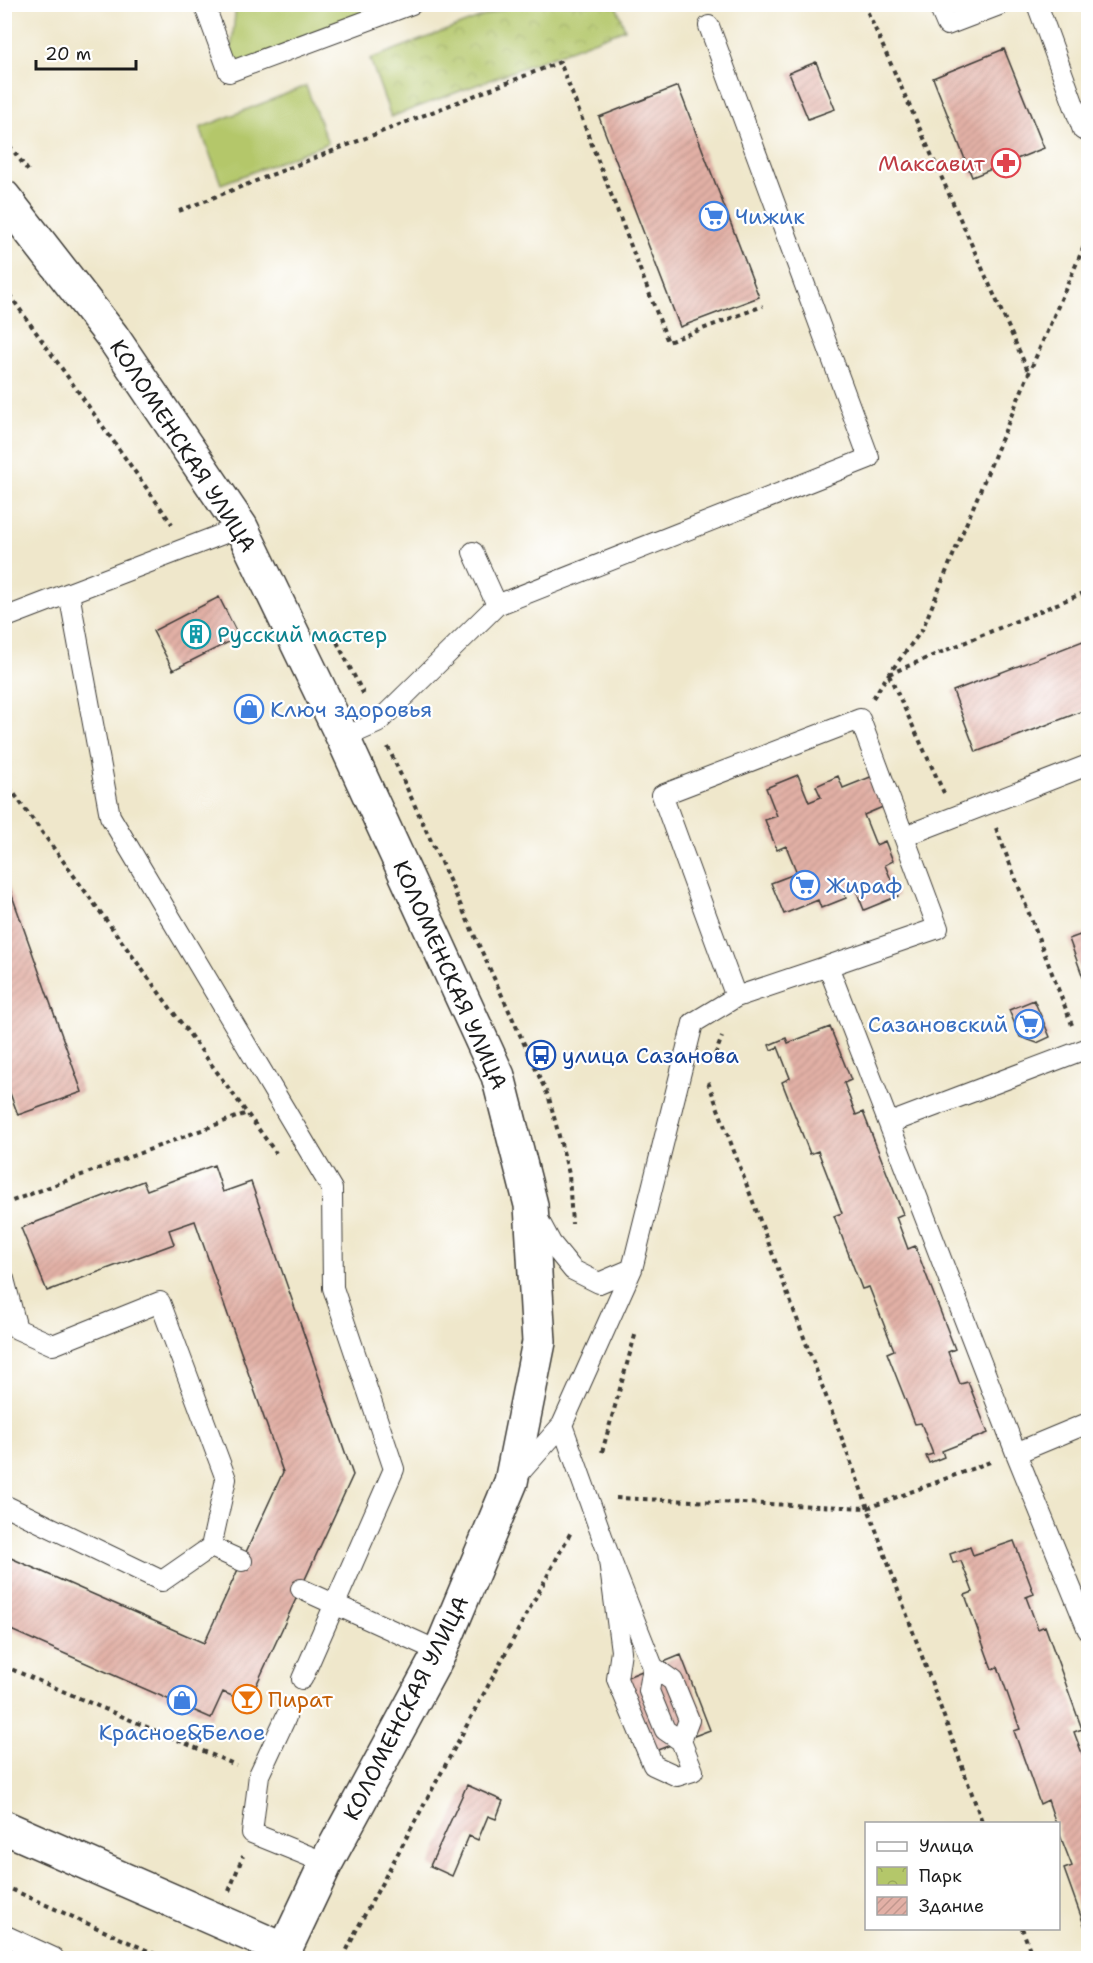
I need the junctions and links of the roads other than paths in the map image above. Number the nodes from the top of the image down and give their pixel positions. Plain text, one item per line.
1 (204, 4) edge
2 (412, 4) edge
3 (938, 4) edge
4 (1002, 4) edge
5 (1037, 4) edge
6 (709, 26) dead end
7 (1089, 128) edge
8 (4, 197) edge
9 (241, 527) junction
10 (473, 552) dead end
11 (69, 593) junction
12 (497, 605) junction
13 (4, 618) edge
14 (343, 738) junction
15 (1089, 765) edge
16 (905, 836) junction
17 (828, 966) junction
18 (736, 997) junction
19 (1085, 1050) edge
20 (890, 1123) junction
21 (531, 1205) junction
22 (632, 1269) junction
23 (4, 1280) edge
24 (1089, 1423) edge
25 (561, 1425) junction
26 (1016, 1453) junction
27 (511, 1482) junction
28 (4, 1505) edge
29 (211, 1547) junction
30 (608, 1553) junction
31 (242, 1561) dead end
32 (301, 1589) dead end
33 (335, 1605) junction
34 (1089, 1630) edge
35 (440, 1652) junction
36 (653, 1667) junction
37 (302, 1679) dead end
38 (286, 1717) dead end
39 (681, 1741) junction
40 (4, 1827) edge
41 (326, 1863) junction
42 (4, 1935) edge
43 (283, 1954) edge
44 (54, 1959) edge

1 - 2 lane
3 - 4 lane
5 - 7 lane
6 - 12 lane
8 - 9 main road, КОЛОМЕНСКАЯ УЛИЦА
9 - 11 lane
9 - 14 main road, КОЛОМЕНСКАЯ УЛИЦА
10 - 12 lane
11 - 13 lane
11 - 33 lane
12 - 14 lane
14 - 21 main road, КОЛОМЕНСКАЯ УЛИЦА
15 - 16 lane
16 - 17 lane
16 - 18 lane
17 - 18 lane
17 - 20 lane
18 - 22 lane
19 - 20 lane
20 - 26 lane
21 - 22 lane
21 - 27 main road, КОЛОМЕНСКАЯ УЛИЦА
22 - 25 lane
23 - 29 lane
24 - 26 lane
25 - 27 lane
25 - 30 lane
26 - 34 lane
27 - 35 main road, КОЛОМЕНСКАЯ УЛИЦА
28 - 29 lane
29 - 31 lane
30 - 36 lane
30 - 39 lane
32 - 33 lane
33 - 35 lane
33 - 37 lane
35 - 41 main road, КОЛОМЕНСКАЯ УЛИЦА
36 - 39 lane
36 - 39 lane
38 - 41 lane
40 - 43 main road
41 - 43 main road, КОЛОМЕНСКАЯ УЛИЦА
42 - 44 lane

